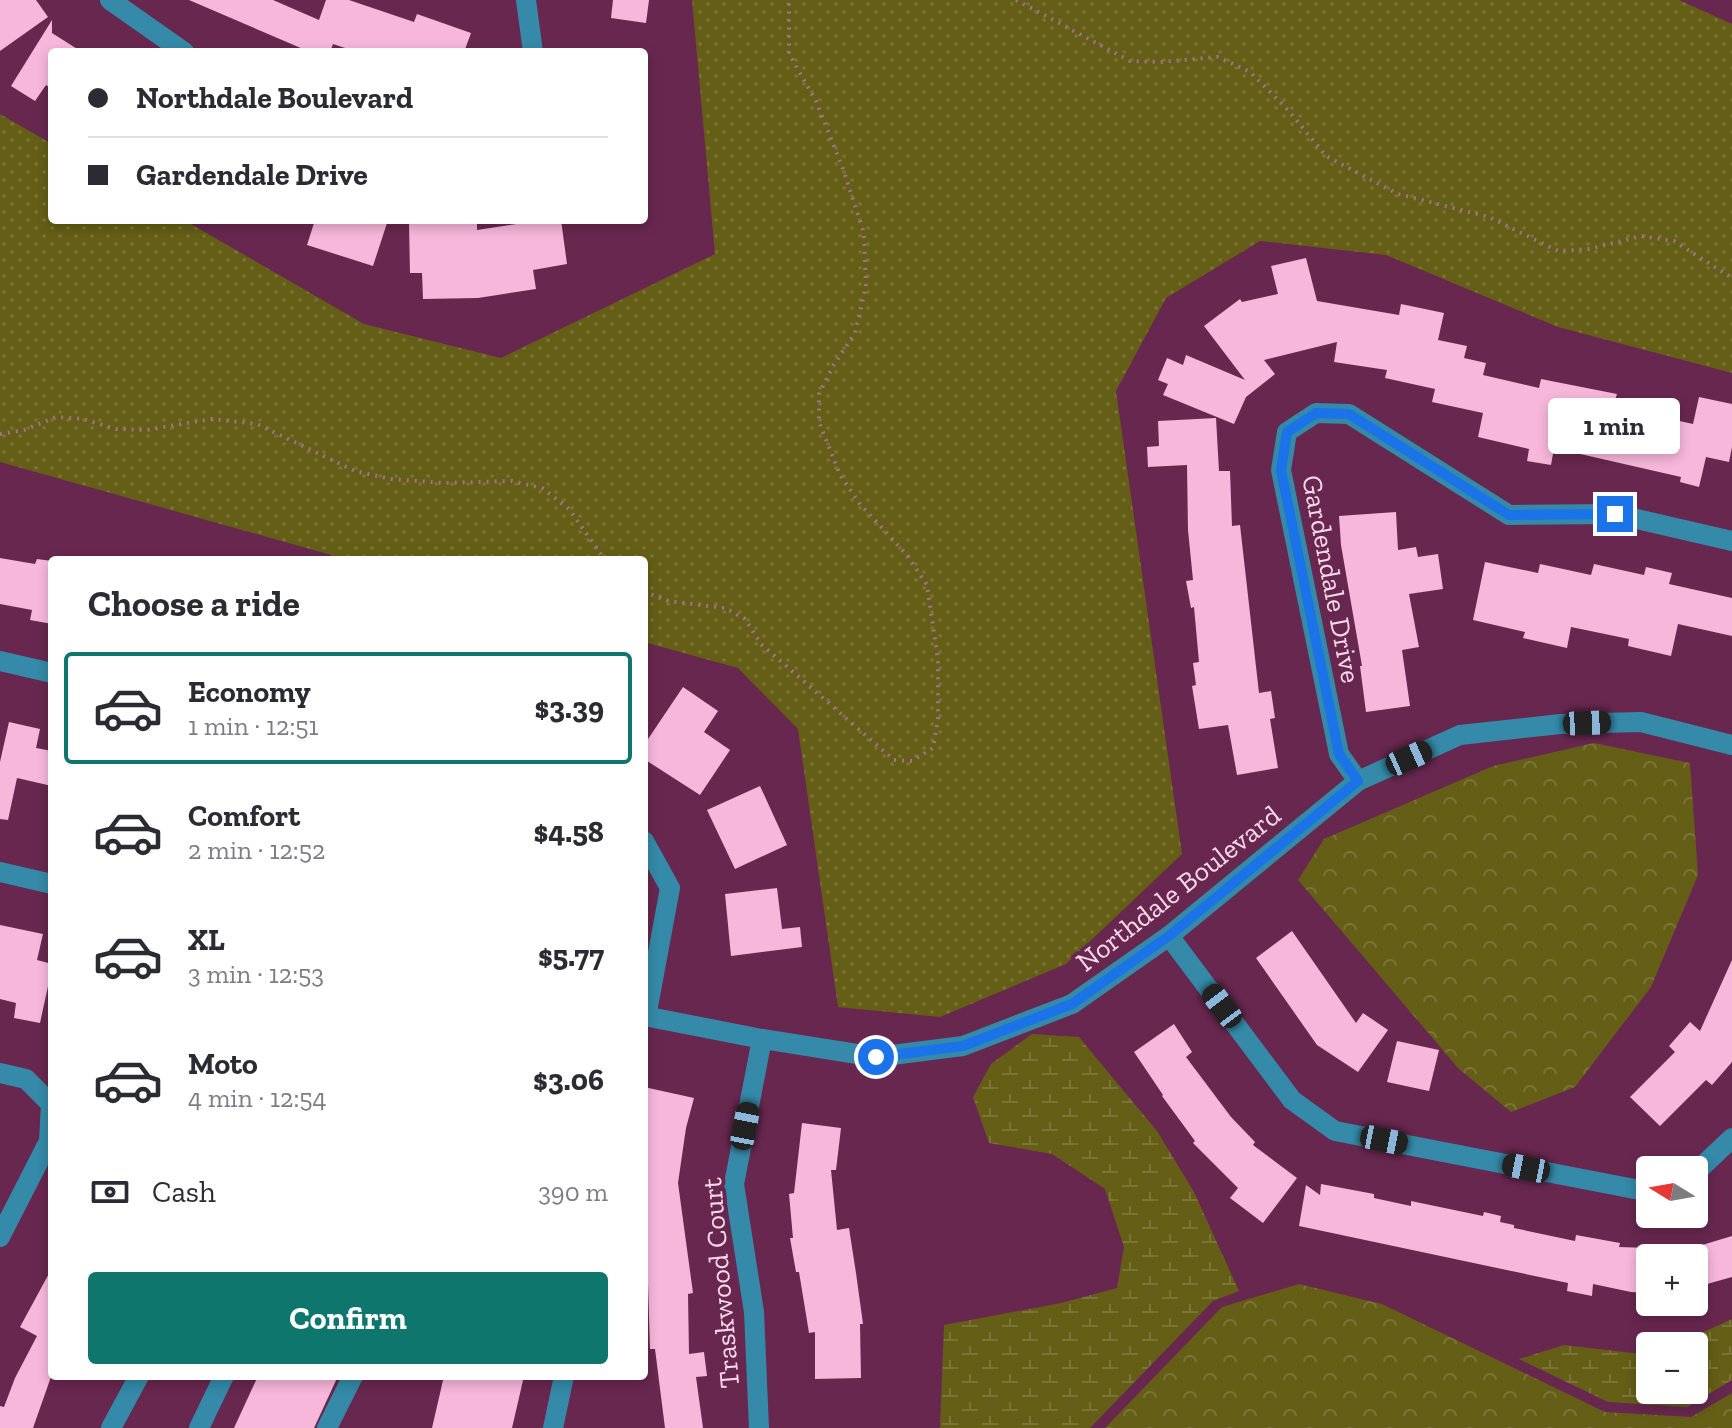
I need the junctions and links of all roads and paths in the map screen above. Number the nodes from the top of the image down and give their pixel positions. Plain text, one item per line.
1 (110, 0) edge
2 (526, 0) edge
3 (789, 0) edge
4 (1016, 0) edge
5 (178, 48) edge
6 (532, 48) edge
7 (1732, 278) edge
8 (0, 434) edge
9 (1732, 541) edge
10 (602, 556) edge
11 (648, 593) edge
12 (0, 661) edge
13 (48, 672) edge
14 (1732, 745) edge
15 (1358, 781) junction
16 (648, 848) edge
17 (0, 872) edge
18 (48, 883) edge
19 (1169, 936) junction
20 (648, 1002) edge
21 (648, 1018) edge
22 (762, 1039) junction
23 (0, 1073) edge
24 (48, 1101) edge
25 (1732, 1138) edge
26 (48, 1143) edge
27 (1708, 1161) edge
28 (1636, 1189) edge
29 (0, 1237) edge
30 (137, 1380) edge
31 (222, 1380) edge
32 (351, 1380) edge
33 (563, 1380) edge
34 (111, 1428) edge
35 (199, 1428) edge
36 (327, 1428) edge
37 (553, 1428) edge
38 (759, 1428) edge

1 - 5 street
2 - 6 street
3 - 11 path
4 - 7 path
8 - 10 path
9 - 15 street, Gardendale Drive
12 - 13 street
14 - 15 street, Northdale Boulevard
15 - 19 street, Northdale Boulevard
16 - 20 street
17 - 18 street
19 - 22 street, Northdale Boulevard
19 - 28 street
21 - 22 street, Northdale Boulevard
22 - 38 street, Traskwood Court
23 - 24 street
25 - 27 street
26 - 29 street
30 - 34 street
31 - 35 street
32 - 36 street
33 - 37 street

